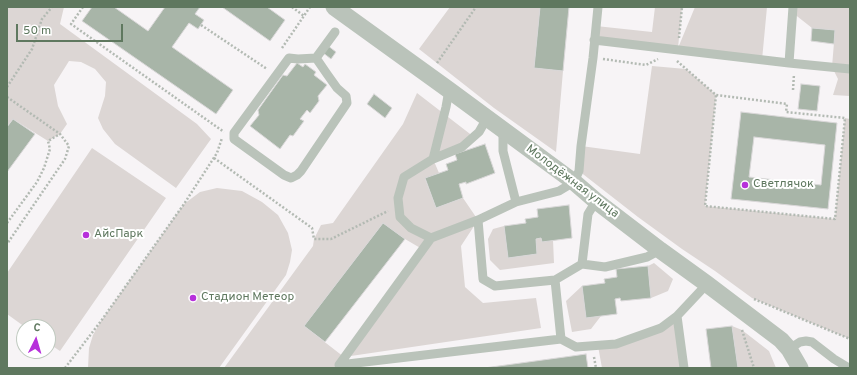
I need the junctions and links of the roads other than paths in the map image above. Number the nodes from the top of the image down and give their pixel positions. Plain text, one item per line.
1 (334, 7) edge
2 (598, 7) edge
3 (793, 7) edge
4 (335, 32) dead end
5 (594, 40) junction
6 (316, 58) junction
7 (789, 63) junction
8 (850, 69) edge
9 (449, 90) junction
10 (487, 118) junction
11 (503, 130) junction
12 (433, 159) junction
13 (574, 182) junction
14 (596, 201) junction
15 (516, 202) junction
16 (478, 220) junction
17 (431, 238) junction
18 (660, 250) junction
19 (582, 264) junction
20 (555, 280) junction
21 (708, 284) junction
22 (677, 316) junction
23 (561, 339) junction
24 (789, 348) junction
25 (337, 366) edge
26 (684, 368) edge
27 (800, 368) edge
28 (849, 368) edge

1 - 9 street, Молодёжная улица
2 - 5 lane
3 - 7 lane
4 - 6 lane
5 - 7 lane
5 - 13 lane
6 - 6 lane
7 - 8 lane
9 - 10 street, Молодёжная улица
9 - 12 lane
10 - 11 street, Молодёжная улица
10 - 12 lane
11 - 13 street, Молодёжная улица
11 - 15 lane
12 - 17 lane
13 - 14 street, Молодёжная улица
13 - 15 lane
14 - 18 street, Молодёжная улица
14 - 19 lane
15 - 16 lane
16 - 17 lane
16 - 20 lane
17 - 25 lane
18 - 19 lane
18 - 21 street, Молодёжная улица
19 - 20 lane
20 - 23 lane
21 - 22 lane
21 - 24 street, Молодёжная улица
22 - 23 lane
22 - 26 lane
23 - 25 lane
24 - 27 street, Молодёжная улица
24 - 28 lane

